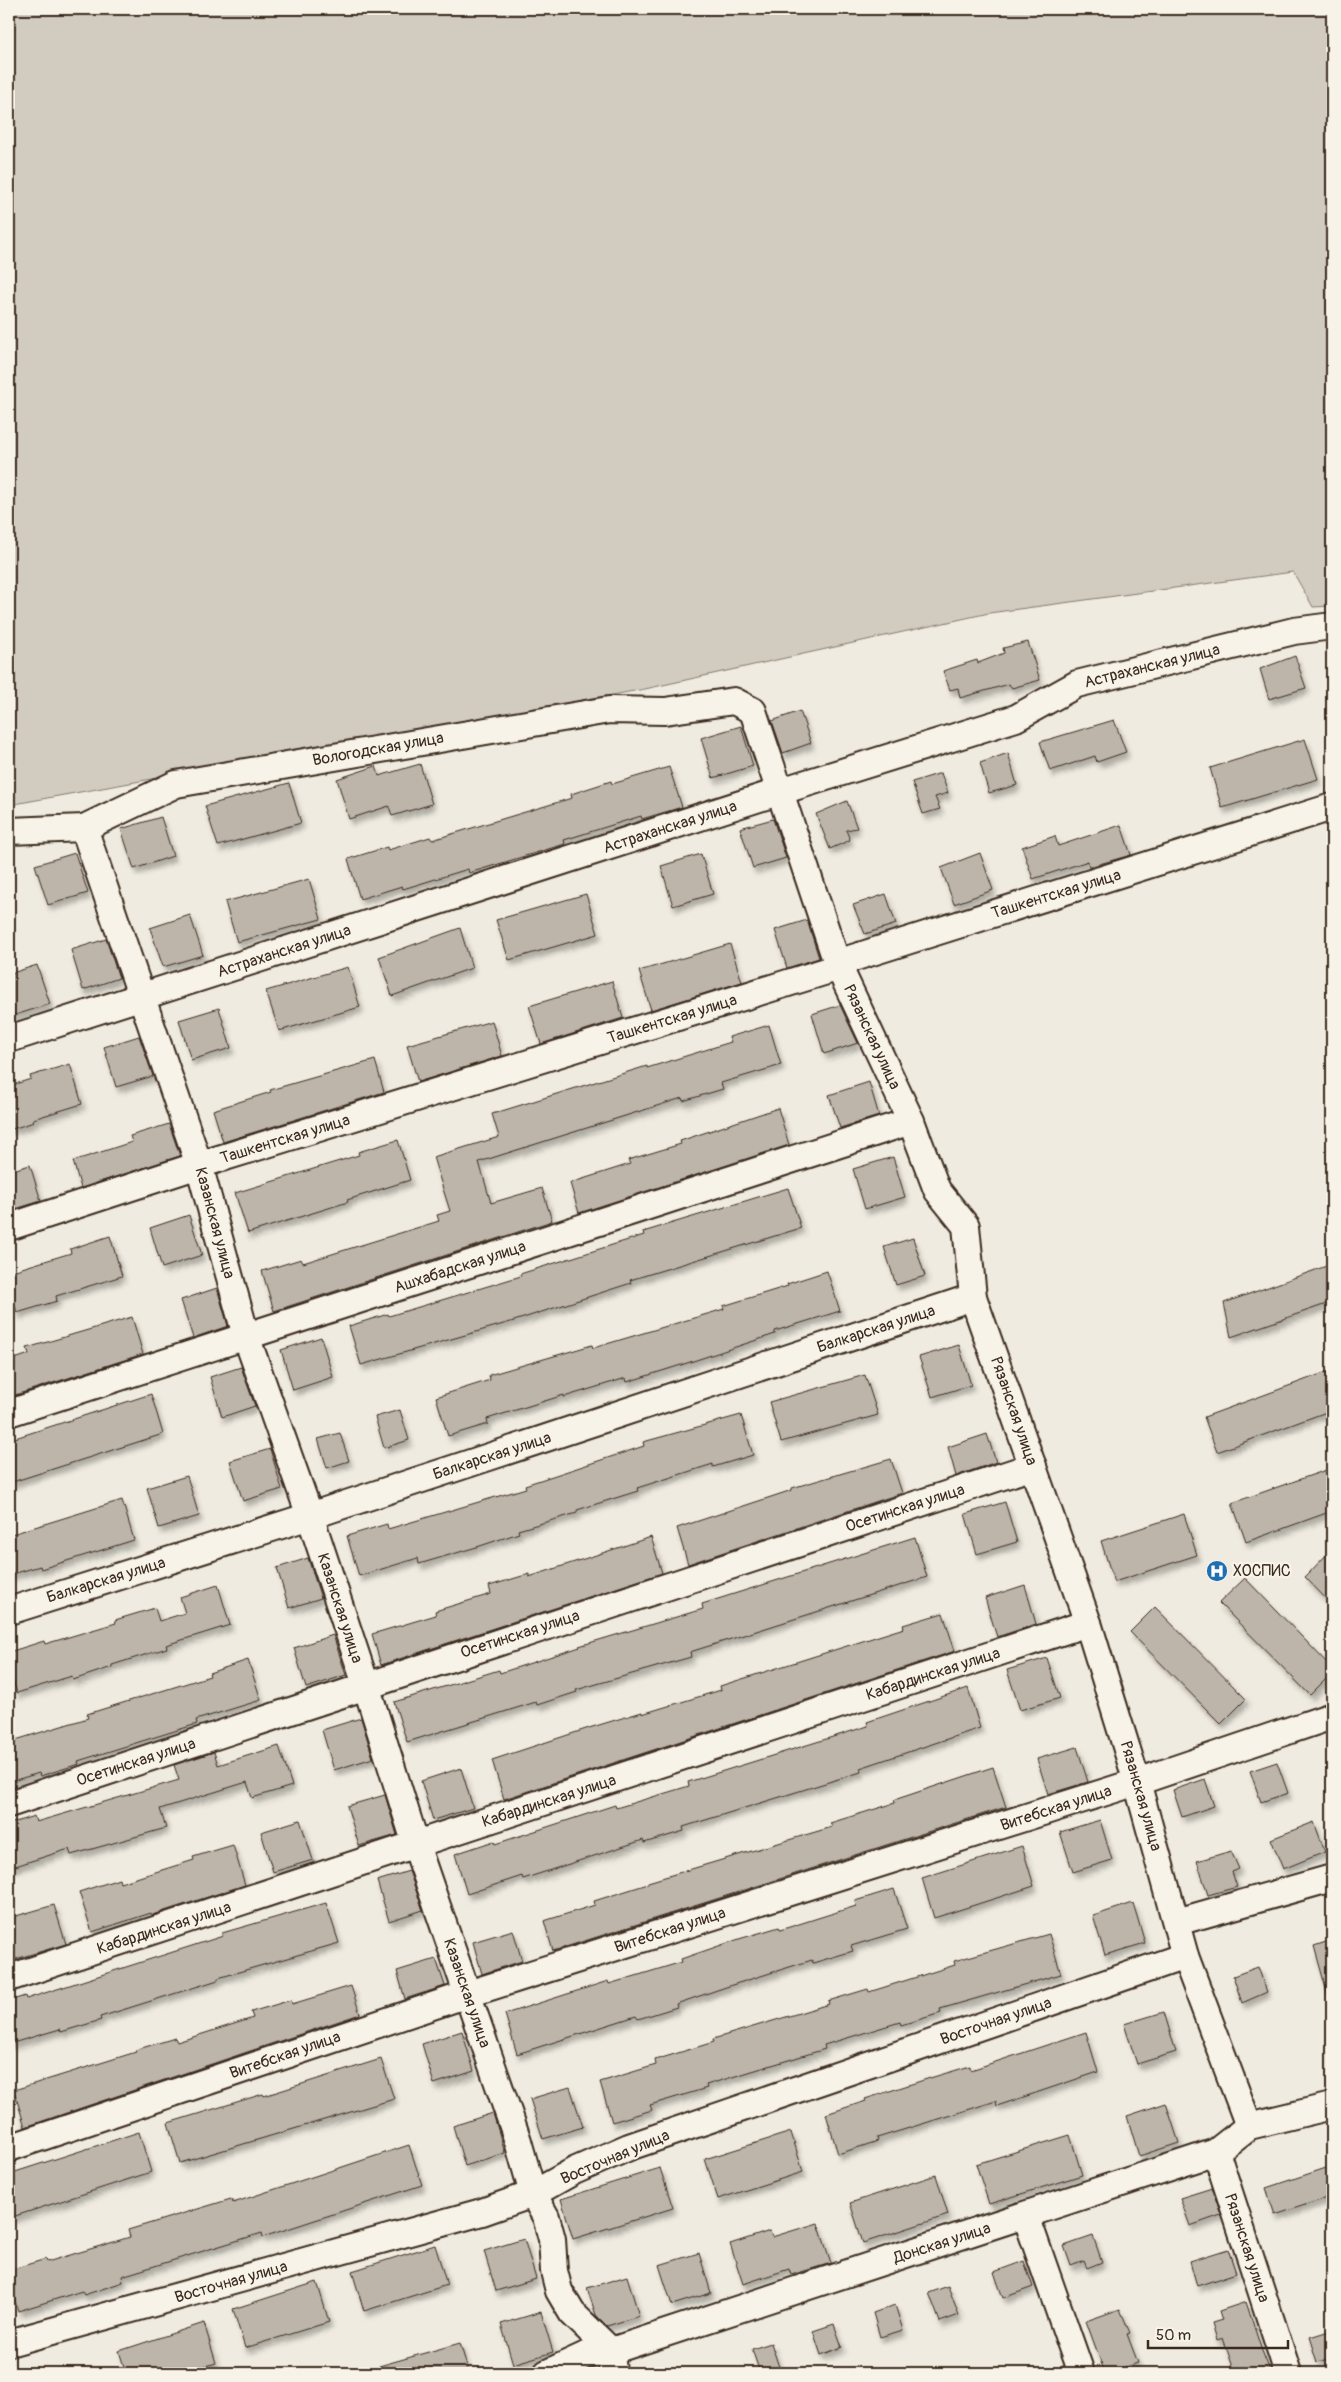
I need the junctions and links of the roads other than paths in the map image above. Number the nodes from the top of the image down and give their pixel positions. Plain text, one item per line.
1 (1332, 626) edge
2 (753, 711) joint
3 (781, 791) junction
4 (1332, 807) edge
5 (84, 828) junction
6 (9, 831) edge
7 (837, 963) junction
8 (143, 996) junction
9 (9, 1039) edge
10 (911, 1121) junction
11 (199, 1165) junction
12 (9, 1227) edge
13 (973, 1297) junction
14 (246, 1336) junction
15 (9, 1413) edge
16 (1033, 1466) junction
17 (310, 1516) junction
18 (9, 1611) edge
19 (1088, 1623) junction
20 (366, 1685) junction
21 (1332, 1716) edge
22 (1137, 1782) junction
23 (9, 1804) edge
24 (416, 1845) junction
25 (1332, 1878) edge
26 (1177, 1922) junction
27 (1185, 1956) junction
28 (9, 1978) edge
29 (468, 1994) junction
30 (1332, 2106) edge
31 (1249, 2126) junction
32 (9, 2148) edge
33 (1216, 2152) junction
34 (533, 2194) junction
35 (1026, 2216) junction
36 (572, 2313) junction
37 (9, 2343) edge
38 (612, 2362) edge
39 (560, 2371) edge
40 (1080, 2373) edge
41 (1288, 2373) edge

1 - 3 street, Астраханская улица
2 - 3 street, Рязанская улица
2 - 5 street, Вологодская улица
3 - 7 street, Рязанская улица
3 - 8 street, Астраханская улица
4 - 7 street, Ташкентская улица
5 - 6 street, Вологодская улица
5 - 8 street, Казанская улица
7 - 10 street, Рязанская улица
7 - 11 street, Ташкентская улица
8 - 9 street, Астраханская улица
8 - 11 street, Казанская улица
10 - 13 street, Рязанская улица
10 - 14 street, Ашхабадская улица
11 - 12 street, Ташкентская улица
11 - 14 street, Казанская улица
13 - 16 street, Рязанская улица
13 - 17 street, Балкарская улица
14 - 15 street, Ашхабадская улица
14 - 17 street, Казанская улица
16 - 19 street, Рязанская улица
16 - 20 street, Осетинская улица
17 - 18 street, Балкарская улица
17 - 20 street, Казанская улица
19 - 22 street, Рязанская улица
19 - 24 street, Кабардинская улица
20 - 23 street, Осетинская улица
20 - 24 street, Казанская улица
21 - 22 street, Витебская улица
22 - 26 street, Рязанская улица
22 - 29 street, Витебская улица
24 - 28 street, Кабардинская улица
24 - 29 street, Казанская улица
25 - 26 street
26 - 27 street, Рязанская улица
27 - 31 street, Рязанская улица
27 - 34 street, Восточная улица
29 - 32 street, Витебская улица
29 - 34 street, Казанская улица
30 - 31 street, Донская улица
31 - 33 street, Донская улица
33 - 35 street, Донская улица
33 - 41 street, Рязанская улица
34 - 36 street, Казанская улица
34 - 37 street, Восточная улица
35 - 38 street, Донская улица
35 - 40 street
36 - 38 street, Казанская улица
36 - 39 street
38 - 39 street, Донская улица

